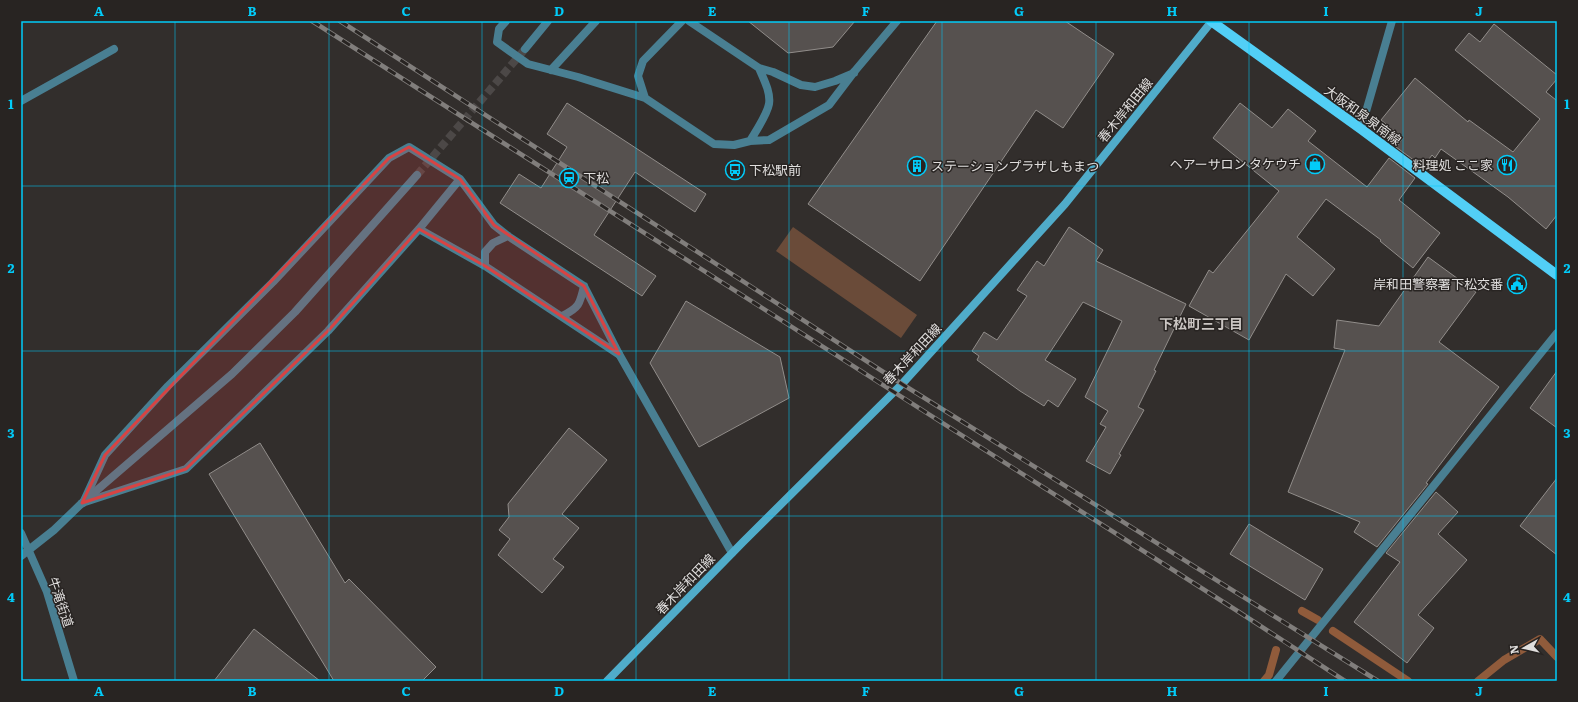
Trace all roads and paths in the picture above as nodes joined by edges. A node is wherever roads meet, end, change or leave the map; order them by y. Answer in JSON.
{"nodes":[{"id":1,"x":506,"y":21,"type":"edge"},
{"id":2,"x":548,"y":21,"type":"edge"},
{"id":3,"x":596,"y":21,"type":"edge"},
{"id":4,"x":682,"y":21,"type":"edge"},
{"id":5,"x":688,"y":21,"type":"edge"},
{"id":6,"x":897,"y":21,"type":"edge"},
{"id":7,"x":1212,"y":21,"type":"edge"},
{"id":8,"x":1392,"y":21,"type":"edge"},
{"id":9,"x":525,"y":49,"type":"tunnel mouth"},
{"id":10,"x":114,"y":50,"type":"dead end"},
{"id":11,"x":759,"y":68,"type":"junction"},
{"id":12,"x":551,"y":70,"type":"junction"},
{"id":13,"x":854,"y":72,"type":"junction"},
{"id":14,"x":645,"y":98,"type":"junction"},
{"id":15,"x":21,"y":101,"type":"edge"},
{"id":16,"x":1361,"y":129,"type":"junction"},
{"id":17,"x":750,"y":141,"type":"junction"},
{"id":18,"x":417,"y":175,"type":"tunnel mouth"},
{"id":19,"x":460,"y":178,"type":"junction"},
{"id":20,"x":419,"y":229,"type":"junction"},
{"id":21,"x":508,"y":236,"type":"junction"},
{"id":22,"x":485,"y":266,"type":"junction"},
{"id":23,"x":1557,"y":275,"type":"edge"},
{"id":24,"x":584,"y":286,"type":"junction"},
{"id":25,"x":562,"y":316,"type":"junction"},
{"id":26,"x":1557,"y":333,"type":"edge"},
{"id":27,"x":619,"y":354,"type":"junction"},
{"id":28,"x":82,"y":503,"type":"junction"},
{"id":29,"x":21,"y":532,"type":"edge"},
{"id":30,"x":28,"y":550,"type":"junction"},
{"id":31,"x":732,"y":553,"type":"junction"},
{"id":32,"x":21,"y":556,"type":"edge"},
{"id":33,"x":611,"y":680,"type":"edge"},
{"id":34,"x":74,"y":681,"type":"edge"},
{"id":35,"x":1276,"y":681,"type":"edge"}],
"edges":[{"from":1,"to":12,"type":"street"},
{"from":2,"to":9,"type":"street"},
{"from":3,"to":12,"type":"street"},
{"from":4,"to":14,"type":"street"},
{"from":5,"to":11,"type":"street"},
{"from":6,"to":13,"type":"street"},
{"from":7,"to":16,"type":"main road","name":"大阪和泉泉南線"},
{"from":7,"to":31,"type":"main road","name":"春木岸和田線"},
{"from":8,"to":16,"type":"street"},
{"from":10,"to":15,"type":"street"},
{"from":11,"to":13,"type":"street"},
{"from":11,"to":17,"type":"street"},
{"from":12,"to":14,"type":"street"},
{"from":13,"to":17,"type":"street"},
{"from":14,"to":17,"type":"street"},
{"from":16,"to":23,"type":"main road","name":"大阪和泉泉南線"},
{"from":18,"to":28,"type":"street"},
{"from":19,"to":20,"type":"street"},
{"from":19,"to":21,"type":"street"},
{"from":19,"to":28,"type":"street"},
{"from":20,"to":22,"type":"street"},
{"from":20,"to":28,"type":"street"},
{"from":21,"to":22,"type":"street"},
{"from":21,"to":24,"type":"street"},
{"from":22,"to":25,"type":"street"},
{"from":24,"to":25,"type":"street"},
{"from":24,"to":27,"type":"street"},
{"from":25,"to":27,"type":"street"},
{"from":26,"to":35,"type":"street"},
{"from":27,"to":31,"type":"street"},
{"from":28,"to":30,"type":"street"},
{"from":29,"to":30,"type":"street","name":"牛滝街道"},
{"from":30,"to":32,"type":"street"},
{"from":30,"to":34,"type":"street","name":"牛滝街道"},
{"from":31,"to":33,"type":"main road","name":"春木岸和田線"}]}
